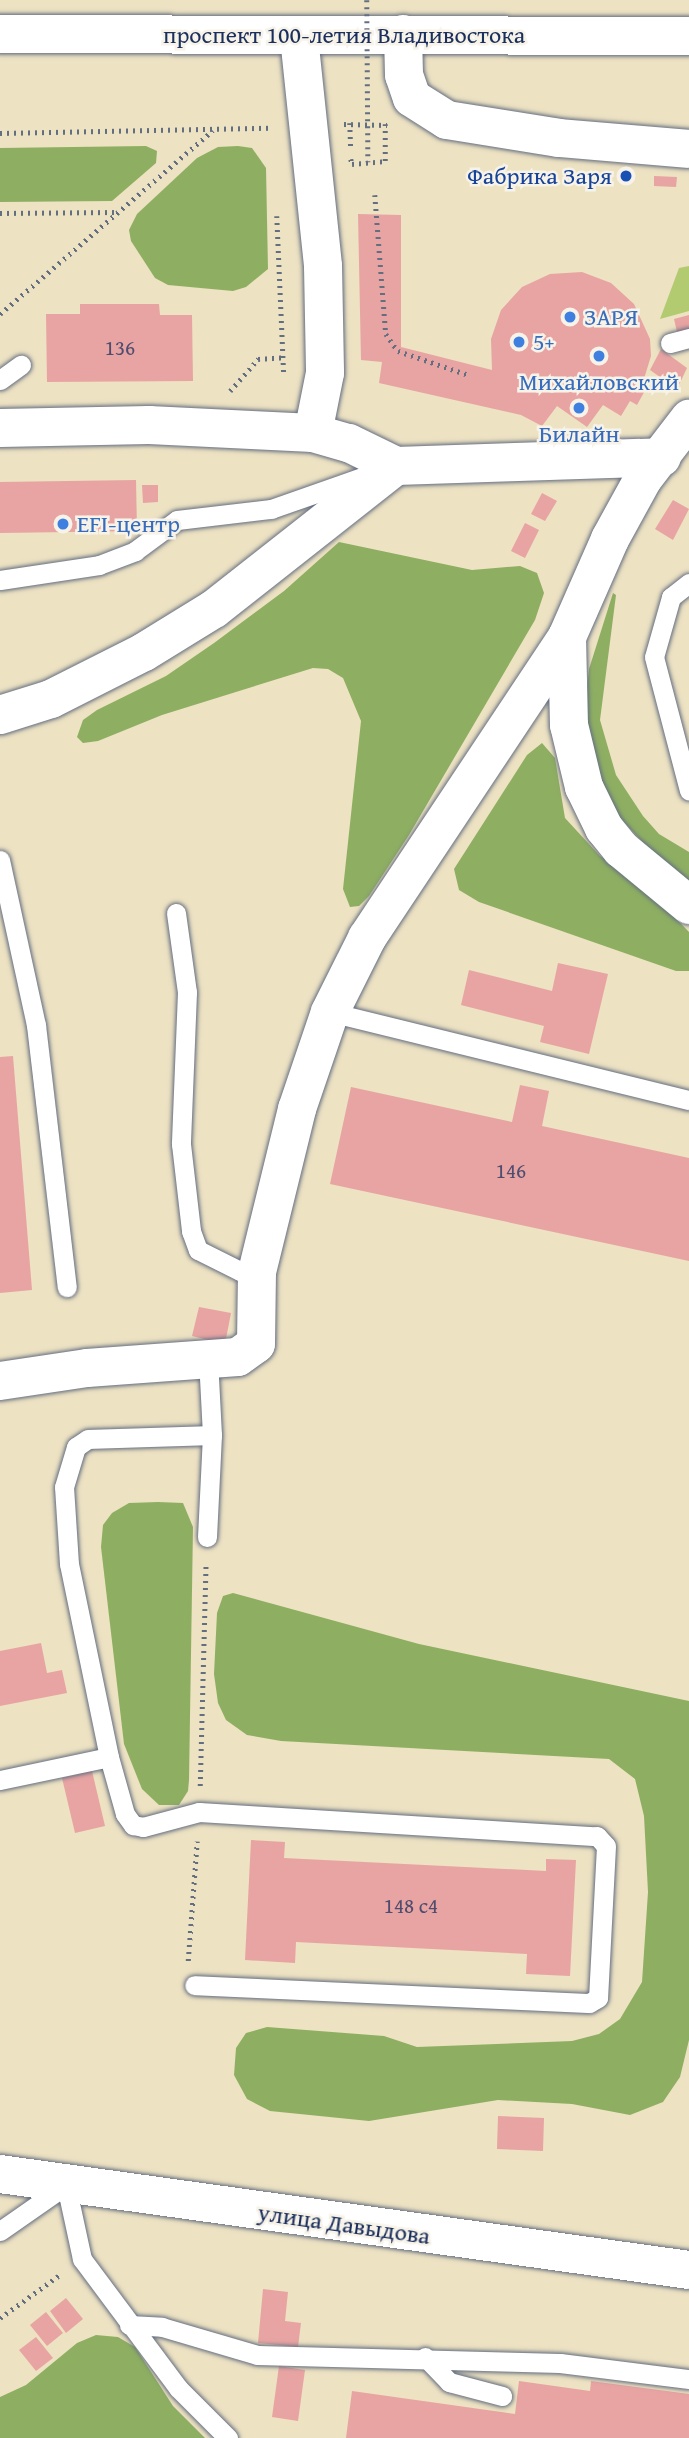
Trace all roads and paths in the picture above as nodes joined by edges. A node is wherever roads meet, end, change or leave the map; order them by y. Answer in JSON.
{"nodes":[{"id":1,"x":368,"y":0,"type":"edge"},
{"id":2,"x":0,"y":34,"type":"edge"},
{"id":3,"x":403,"y":34,"type":"junction"},
{"id":4,"x":689,"y":36,"type":"edge"},
{"id":5,"x":299,"y":37,"type":"junction"},
{"id":6,"x":385,"y":124,"type":"dead end"},
{"id":7,"x":292,"y":127,"type":"junction"},
{"id":8,"x":214,"y":130,"type":"junction"},
{"id":9,"x":0,"y":133,"type":"edge"},
{"id":10,"x":274,"y":141,"type":"dead end"},
{"id":11,"x":689,"y":149,"type":"edge"},
{"id":12,"x":368,"y":162,"type":"junction"},
{"id":13,"x":352,"y":163,"type":"dead end"},
{"id":14,"x":374,"y":195,"type":"dead end"},
{"id":15,"x":277,"y":208,"type":"dead end"},
{"id":16,"x":118,"y":212,"type":"junction"},
{"id":17,"x":0,"y":213,"type":"edge"},
{"id":18,"x":0,"y":314,"type":"edge"},
{"id":19,"x":284,"y":357,"type":"junction"},
{"id":20,"x":258,"y":359,"type":"dead end"},
{"id":21,"x":21,"y":365,"type":"dead end"},
{"id":22,"x":469,"y":375,"type":"dead end"},
{"id":23,"x":0,"y":380,"type":"edge"},
{"id":24,"x":1,"y":427,"type":"edge"},
{"id":25,"x":300,"y":432,"type":"junction"},
{"id":26,"x":679,"y":441,"type":"edge"},
{"id":27,"x":396,"y":466,"type":"junction"},
{"id":28,"x":0,"y":580,"type":"edge"},
{"id":29,"x":689,"y":583,"type":"edge"},
{"id":30,"x":567,"y":637,"type":"junction"},
{"id":31,"x":0,"y":715,"type":"edge"},
{"id":32,"x":689,"y":790,"type":"edge"},
{"id":33,"x":0,"y":860,"type":"edge"},
{"id":34,"x":689,"y":905,"type":"edge"},
{"id":35,"x":176,"y":913,"type":"dead end"},
{"id":36,"x":330,"y":1013,"type":"junction"},
{"id":37,"x":689,"y":1100,"type":"edge"},
{"id":38,"x":257,"y":1272,"type":"junction"},
{"id":39,"x":67,"y":1287,"type":"dead end"},
{"id":40,"x":208,"y":1358,"type":"junction"},
{"id":41,"x":0,"y":1381,"type":"edge"},
{"id":42,"x":212,"y":1435,"type":"junction"},
{"id":43,"x":206,"y":1537,"type":"joint"},
{"id":44,"x":109,"y":1757,"type":"junction"},
{"id":45,"x":0,"y":1780,"type":"edge"},
{"id":46,"x":199,"y":1812,"type":"junction"},
{"id":47,"x":194,"y":1985,"type":"joint"},
{"id":48,"x":0,"y":2174,"type":"edge"},
{"id":49,"x":66,"y":2185,"type":"junction"},
{"id":50,"x":0,"y":2231,"type":"edge"},
{"id":51,"x":82,"y":2259,"type":"junction"},
{"id":52,"x":689,"y":2270,"type":"edge"},
{"id":53,"x":0,"y":2318,"type":"edge"},
{"id":54,"x":129,"y":2325,"type":"junction"},
{"id":55,"x":425,"y":2357,"type":"junction"},
{"id":56,"x":689,"y":2379,"type":"edge"},
{"id":57,"x":502,"y":2396,"type":"dead end"},
{"id":58,"x":228,"y":2438,"type":"edge"}],
"edges":[{"from":1,"to":12,"type":"path","bridge":true},
{"from":2,"to":5,"type":"main road","name":"проспект 100-летия Владивостока"},
{"from":3,"to":4,"type":"main road","name":"проспект 100-летия Владивостока"},
{"from":3,"to":5,"type":"main road","name":"проспект 100-летия Владивостока"},
{"from":3,"to":11,"type":"main road"},
{"from":5,"to":7,"type":"main road"},
{"from":6,"to":12,"type":"path"},
{"from":7,"to":8,"type":"path"},
{"from":7,"to":10,"type":"path"},
{"from":7,"to":25,"type":"main road"},
{"from":8,"to":9,"type":"path"},
{"from":8,"to":16,"type":"path"},
{"from":12,"to":13,"type":"path"},
{"from":14,"to":22,"type":"path"},
{"from":15,"to":19,"type":"path"},
{"from":16,"to":17,"type":"path"},
{"from":16,"to":18,"type":"path"},
{"from":19,"to":20,"type":"path"},
{"from":19,"to":25,"type":"path"},
{"from":21,"to":23,"type":"lane"},
{"from":24,"to":25,"type":"main road"},
{"from":25,"to":27,"type":"main road"},
{"from":26,"to":27,"type":"main road"},
{"from":26,"to":30,"type":"main road"},
{"from":27,"to":28,"type":"lane"},
{"from":27,"to":31,"type":"main road"},
{"from":29,"to":32,"type":"lane"},
{"from":30,"to":34,"type":"main road"},
{"from":30,"to":36,"type":"main road"},
{"from":33,"to":39,"type":"lane"},
{"from":35,"to":38,"type":"lane"},
{"from":36,"to":37,"type":"lane"},
{"from":36,"to":38,"type":"main road"},
{"from":38,"to":40,"type":"main road"},
{"from":40,"to":41,"type":"main road"},
{"from":40,"to":42,"type":"lane"},
{"from":42,"to":43,"type":"lane"},
{"from":42,"to":44,"type":"lane"},
{"from":43,"to":46,"type":"path"},
{"from":44,"to":45,"type":"lane"},
{"from":44,"to":46,"type":"lane"},
{"from":46,"to":47,"type":"path"},
{"from":46,"to":47,"type":"lane"},
{"from":48,"to":49,"type":"main road","name":"улица Давыдова"},
{"from":49,"to":50,"type":"lane"},
{"from":49,"to":51,"type":"lane"},
{"from":49,"to":52,"type":"main road","name":"улица Давыдова"},
{"from":51,"to":53,"type":"path"},
{"from":51,"to":54,"type":"lane"},
{"from":54,"to":55,"type":"lane"},
{"from":54,"to":58,"type":"lane"},
{"from":55,"to":56,"type":"lane"},
{"from":55,"to":57,"type":"lane"}]}
